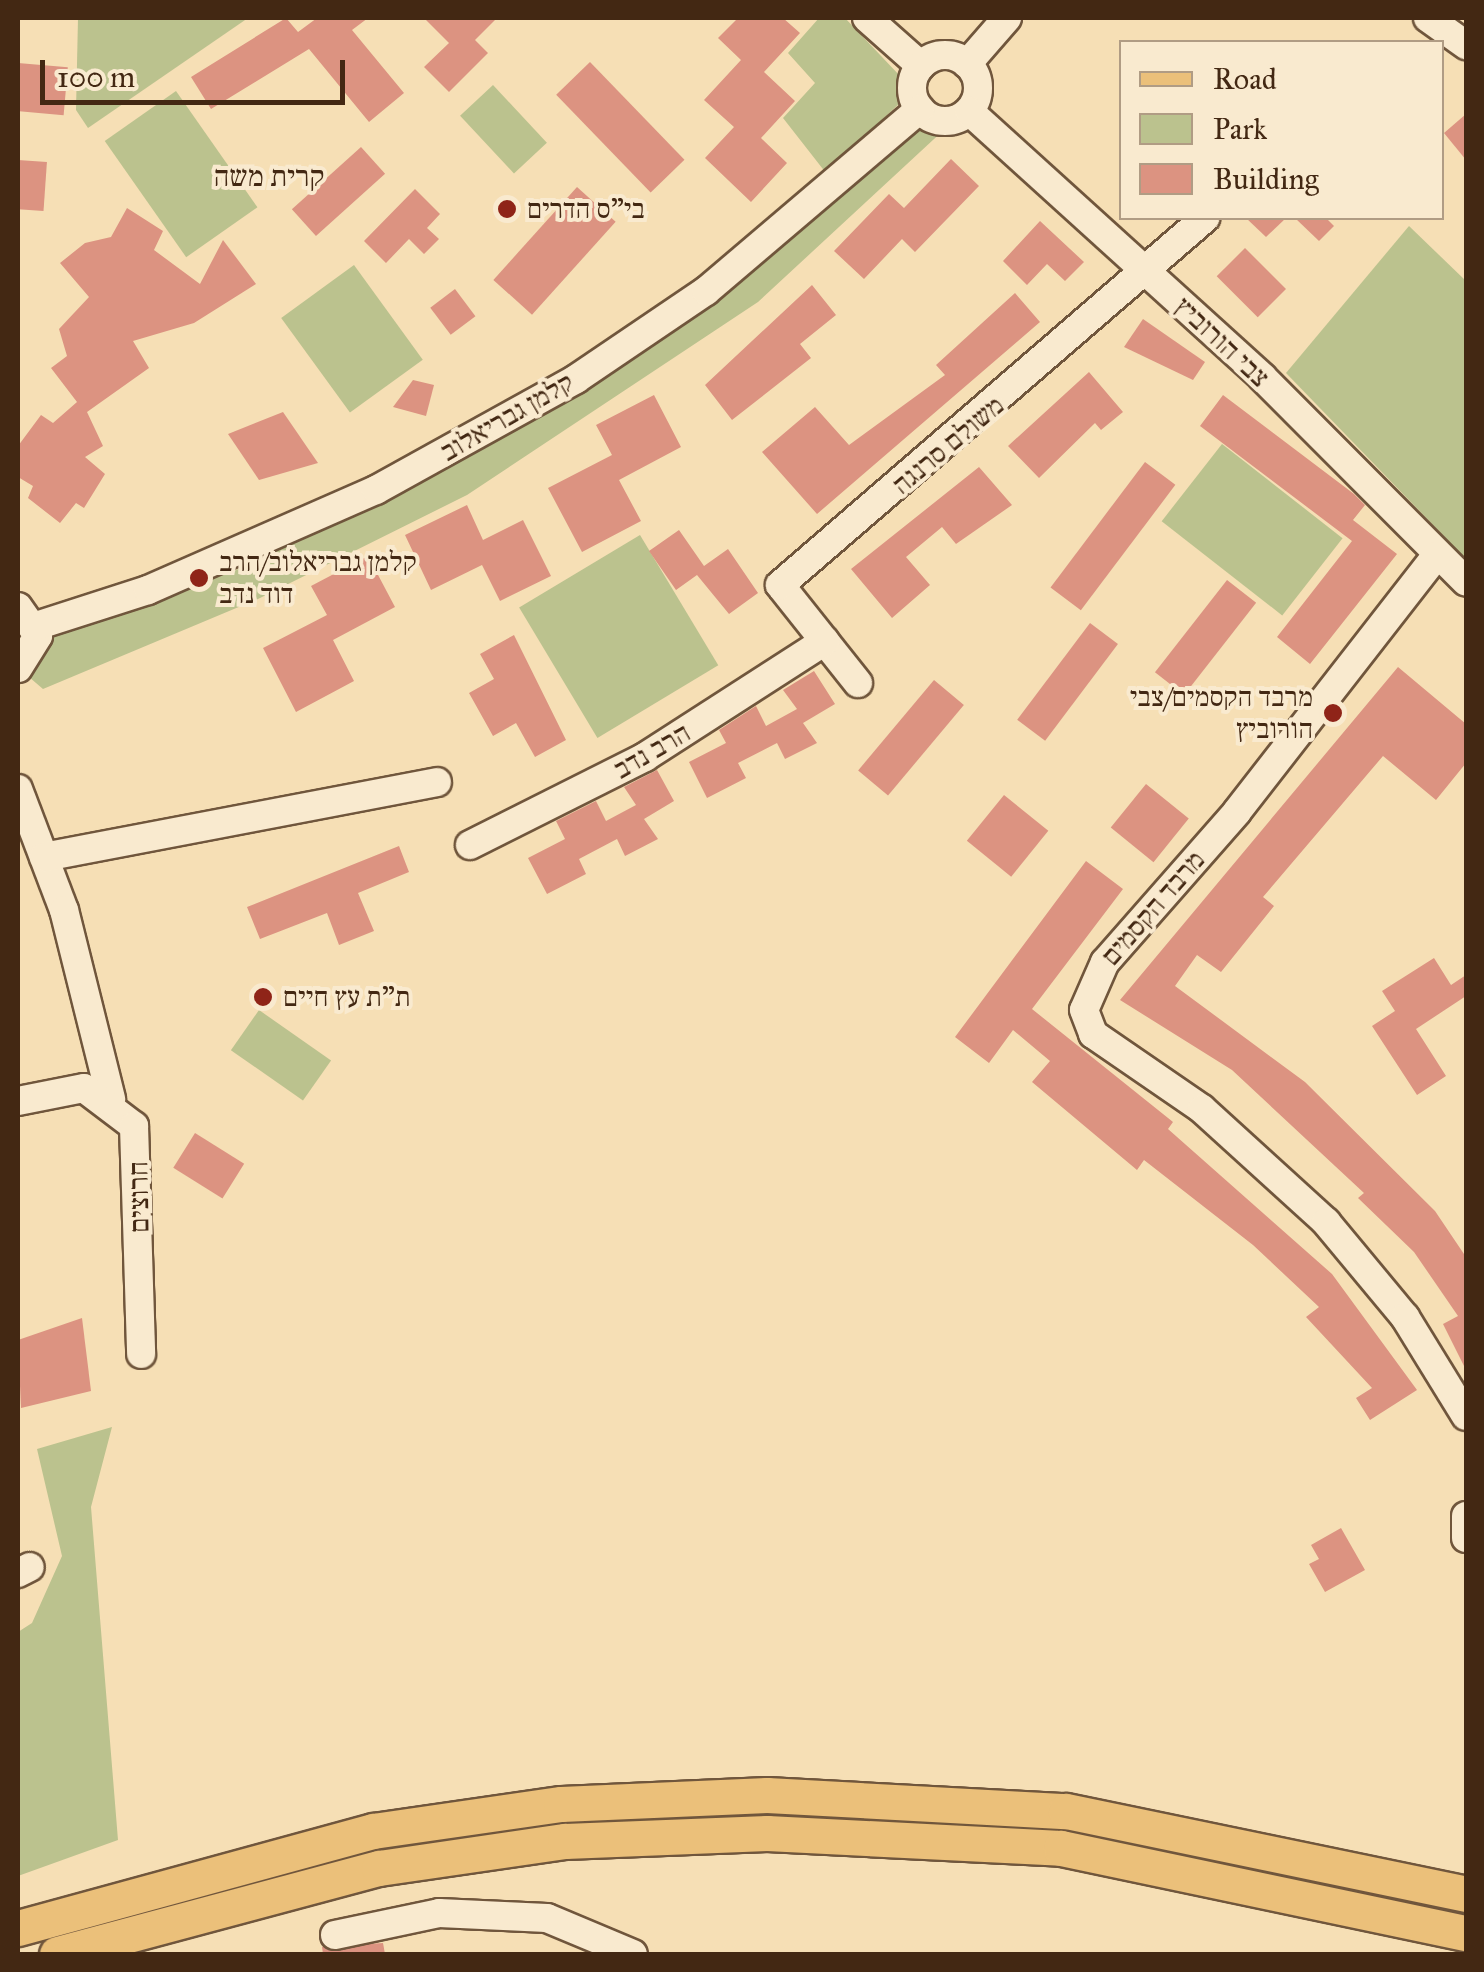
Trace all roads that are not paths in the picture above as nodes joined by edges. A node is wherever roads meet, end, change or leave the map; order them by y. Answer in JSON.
{"nodes":[{"id":1,"x":867,"y":18,"type":"edge"},
{"id":2,"x":1006,"y":18,"type":"edge"},
{"id":3,"x":1428,"y":18,"type":"edge"},
{"id":4,"x":1466,"y":44,"type":"edge"},
{"id":5,"x":967,"y":64,"type":"junction"},
{"id":6,"x":922,"y":66,"type":"junction"},
{"id":7,"x":920,"y":109,"type":"junction"},
{"id":8,"x":969,"y":110,"type":"junction"},
{"id":9,"x":1203,"y":220,"type":"edge"},
{"id":10,"x":1146,"y":272,"type":"junction"},
{"id":11,"x":1436,"y":556,"type":"junction"},
{"id":12,"x":1466,"y":582,"type":"edge"},
{"id":13,"x":27,"y":617,"type":"edge"},
{"id":14,"x":825,"y":642,"type":"junction"},
{"id":15,"x":18,"y":668,"type":"edge"},
{"id":16,"x":858,"y":683,"type":"dead end"},
{"id":17,"x":437,"y":782,"type":"dead end"},
{"id":18,"x":18,"y":788,"type":"edge"},
{"id":19,"x":470,"y":845,"type":"dead end"},
{"id":20,"x":44,"y":856,"type":"junction"},
{"id":21,"x":18,"y":1100,"type":"edge"},
{"id":22,"x":110,"y":1100,"type":"junction"},
{"id":23,"x":141,"y":1354,"type":"dead end"},
{"id":24,"x":1465,"y":1417,"type":"edge"},
{"id":25,"x":1466,"y":1516,"type":"edge"},
{"id":26,"x":1466,"y":1538,"type":"edge"},
{"id":27,"x":1466,"y":1894,"type":"edge"},
{"id":28,"x":18,"y":1928,"type":"edge"},
{"id":29,"x":1466,"y":1933,"type":"edge"},
{"id":30,"x":335,"y":1935,"type":"dead end"},
{"id":31,"x":57,"y":1954,"type":"edge"},
{"id":32,"x":633,"y":1954,"type":"edge"}],
"edges":[{"from":1,"to":6,"type":"street"},
{"from":2,"to":5,"type":"street"},
{"from":3,"to":4,"type":"street"},
{"from":5,"to":6,"type":"street"},
{"from":5,"to":8,"type":"street"},
{"from":6,"to":7,"type":"street"},
{"from":7,"to":8,"type":"street"},
{"from":7,"to":13,"type":"street","name":"קלמן גבריאלוב"},
{"from":8,"to":10,"type":"street","name":"צבי הורוביץ"},
{"from":9,"to":10,"type":"street","name":"משולם סרנגה"},
{"from":10,"to":11,"type":"street","name":"צבי הורוביץ"},
{"from":10,"to":14,"type":"street","name":"משולם סרנגה"},
{"from":11,"to":12,"type":"street","name":"צבי הורוביץ"},
{"from":11,"to":24,"type":"street","name":"מרבד הקסמים"},
{"from":13,"to":15,"type":"street"},
{"from":14,"to":16,"type":"street","name":"משולם סרנגה"},
{"from":14,"to":19,"type":"street","name":"הרב נדב"},
{"from":17,"to":20,"type":"street"},
{"from":18,"to":20,"type":"street"},
{"from":20,"to":22,"type":"street"},
{"from":21,"to":22,"type":"street"},
{"from":22,"to":23,"type":"street","name":"חרוצים"},
{"from":25,"to":26,"type":"street"},
{"from":27,"to":28,"type":"main road"},
{"from":29,"to":31,"type":"main road"},
{"from":30,"to":32,"type":"street"}]}
